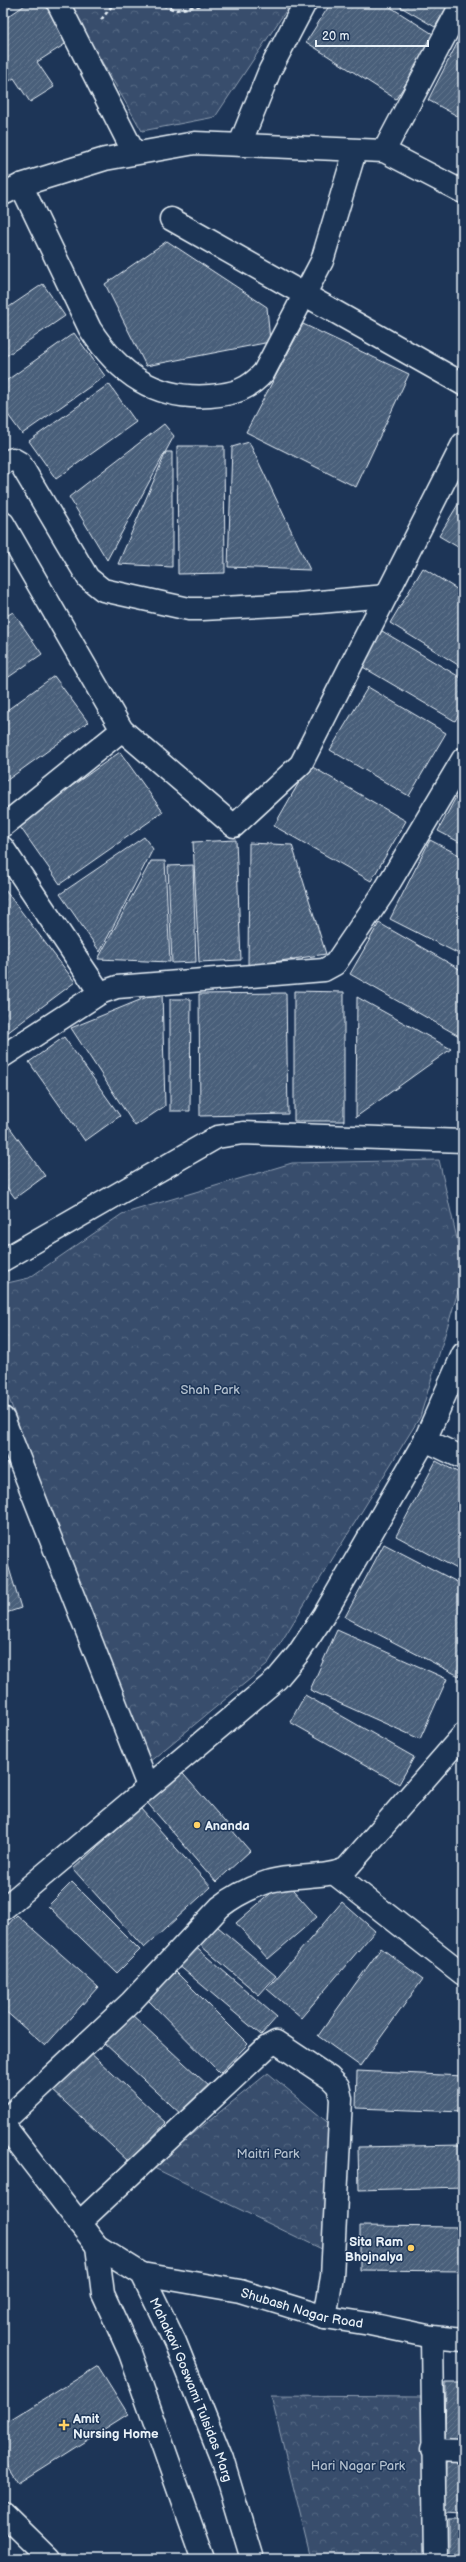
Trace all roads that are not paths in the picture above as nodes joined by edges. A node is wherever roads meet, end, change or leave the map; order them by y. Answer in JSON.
{"nodes":[{"id":1,"x":58,"y":3,"type":"edge"},
{"id":2,"x":305,"y":3,"type":"edge"},
{"id":3,"x":462,"y":3,"type":"edge"},
{"id":4,"x":240,"y":144,"type":"junction"},
{"id":5,"x":355,"y":150,"type":"junction"},
{"id":6,"x":384,"y":150,"type":"junction"},
{"id":7,"x":134,"y":153,"type":"junction"},
{"id":8,"x":12,"y":189,"type":"edge"},
{"id":9,"x":463,"y":192,"type":"edge"},
{"id":10,"x":171,"y":218,"type":"dead end"},
{"id":11,"x":304,"y":295,"type":"junction"},
{"id":12,"x":463,"y":384,"type":"edge"},
{"id":13,"x":463,"y":444,"type":"edge"},
{"id":14,"x":3,"y":463,"type":"edge"},
{"id":15,"x":3,"y":523,"type":"edge"},
{"id":16,"x":386,"y":596,"type":"junction"},
{"id":17,"x":122,"y":730,"type":"junction"},
{"id":18,"x":463,"y":759,"type":"edge"},
{"id":19,"x":3,"y":826,"type":"edge"},
{"id":20,"x":3,"y":848,"type":"edge"},
{"id":21,"x":100,"y":993,"type":"junction"},
{"id":22,"x":3,"y":1056,"type":"edge"},
{"id":23,"x":463,"y":1141,"type":"edge"},
{"id":24,"x":3,"y":1260,"type":"edge"},
{"id":25,"x":463,"y":1354,"type":"edge"},
{"id":26,"x":3,"y":1418,"type":"edge"},
{"id":27,"x":425,"y":1440,"type":"junction"},
{"id":28,"x":463,"y":1458,"type":"edge"},
{"id":29,"x":463,"y":1735,"type":"edge"},
{"id":30,"x":148,"y":1786,"type":"junction"},
{"id":31,"x":335,"y":1874,"type":"junction"},
{"id":32,"x":3,"y":1909,"type":"edge"},
{"id":33,"x":463,"y":1974,"type":"edge"},
{"id":34,"x":3,"y":2123,"type":"edge"},
{"id":35,"x":79,"y":2223,"type":"junction"},
{"id":36,"x":97,"y":2246,"type":"junction"},
{"id":37,"x":142,"y":2274,"type":"junction"},
{"id":38,"x":325,"y":2317,"type":"junction"},
{"id":39,"x":432,"y":2337,"type":"junction"},
{"id":40,"x":463,"y":2340,"type":"edge"},
{"id":41,"x":432,"y":2450,"type":"junction"},
{"id":42,"x":463,"y":2451,"type":"edge"},
{"id":43,"x":3,"y":2514,"type":"edge"},
{"id":44,"x":49,"y":2559,"type":"edge"},
{"id":45,"x":203,"y":2559,"type":"edge"},
{"id":46,"x":252,"y":2559,"type":"edge"},
{"id":47,"x":434,"y":2559,"type":"edge"}],
"edges":[{"from":1,"to":7,"type":"street"},
{"from":2,"to":4,"type":"street"},
{"from":3,"to":6,"type":"street"},
{"from":4,"to":5,"type":"street"},
{"from":4,"to":7,"type":"street"},
{"from":5,"to":6,"type":"street"},
{"from":5,"to":11,"type":"street"},
{"from":6,"to":9,"type":"street"},
{"from":7,"to":8,"type":"street"},
{"from":8,"to":11,"type":"street"},
{"from":10,"to":11,"type":"street"},
{"from":11,"to":12,"type":"street"},
{"from":13,"to":16,"type":"street"},
{"from":14,"to":16,"type":"street"},
{"from":15,"to":17,"type":"street"},
{"from":16,"to":17,"type":"street"},
{"from":17,"to":19,"type":"street"},
{"from":18,"to":21,"type":"street"},
{"from":20,"to":21,"type":"street"},
{"from":21,"to":22,"type":"street"},
{"from":23,"to":24,"type":"street"},
{"from":25,"to":27,"type":"street"},
{"from":26,"to":30,"type":"street"},
{"from":27,"to":28,"type":"street"},
{"from":27,"to":30,"type":"street"},
{"from":29,"to":31,"type":"street"},
{"from":30,"to":32,"type":"street"},
{"from":31,"to":33,"type":"street"},
{"from":31,"to":34,"type":"street"},
{"from":34,"to":35,"type":"street"},
{"from":35,"to":36,"type":"street"},
{"from":35,"to":38,"type":"street"},
{"from":36,"to":37,"type":"street"},
{"from":36,"to":45,"type":"street"},
{"from":37,"to":38,"type":"street","name":"Shubash Nagar Road"},
{"from":37,"to":46,"type":"street","name":"Mahakavi Goswami Tulsidas Marg"},
{"from":38,"to":39,"type":"street","name":"Shubash Nagar Road"},
{"from":39,"to":40,"type":"street","name":"Shubash Nagar Road"},
{"from":39,"to":41,"type":"street"},
{"from":41,"to":42,"type":"street"},
{"from":41,"to":47,"type":"street"},
{"from":43,"to":44,"type":"street"}]}
